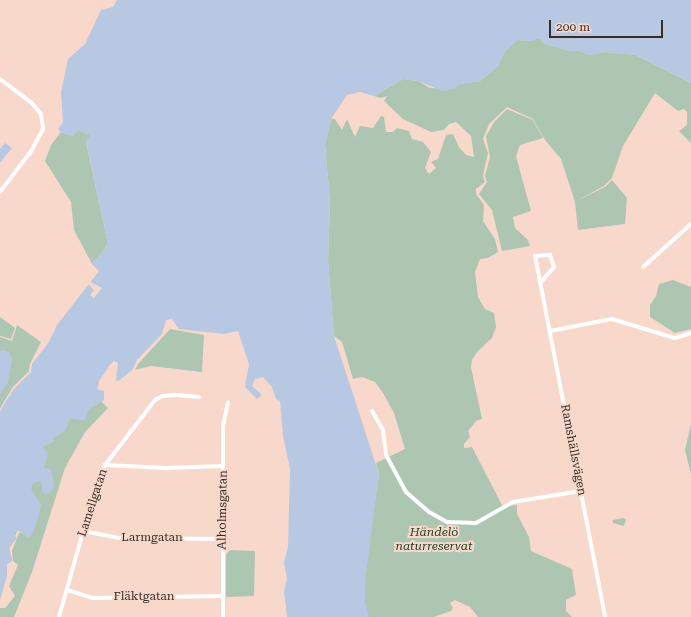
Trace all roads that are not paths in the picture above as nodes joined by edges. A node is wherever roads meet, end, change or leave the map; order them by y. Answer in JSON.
{"nodes":[{"id":1,"x":0,"y":79,"type":"edge"},
{"id":2,"x":0,"y":192,"type":"edge"},
{"id":3,"x":691,"y":224,"type":"edge"},
{"id":4,"x":643,"y":267,"type":"dead end"},
{"id":5,"x":541,"y":282,"type":"junction"},
{"id":6,"x":550,"y":331,"type":"junction"},
{"id":7,"x":691,"y":333,"type":"edge"},
{"id":8,"x":199,"y":398,"type":"dead end"},
{"id":9,"x":228,"y":403,"type":"dead end"},
{"id":10,"x":372,"y":411,"type":"dead end"},
{"id":11,"x":105,"y":465,"type":"junction"},
{"id":12,"x":223,"y":466,"type":"junction"},
{"id":13,"x":581,"y":491,"type":"junction"},
{"id":14,"x":83,"y":531,"type":"junction"},
{"id":15,"x":222,"y":539,"type":"junction"},
{"id":16,"x":67,"y":590,"type":"junction"},
{"id":17,"x":223,"y":596,"type":"junction"},
{"id":18,"x":59,"y":617,"type":"edge"},
{"id":19,"x":223,"y":617,"type":"edge"},
{"id":20,"x":606,"y":617,"type":"edge"}],
"edges":[{"from":1,"to":2,"type":"street"},
{"from":3,"to":4,"type":"street"},
{"from":5,"to":5,"type":"street","name":"Ramshällsvägen"},
{"from":5,"to":6,"type":"street","name":"Ramshällsvägen"},
{"from":6,"to":7,"type":"street"},
{"from":6,"to":13,"type":"street","name":"Ramshällsvägen"},
{"from":8,"to":11,"type":"street","name":"Lamellgatan"},
{"from":9,"to":12,"type":"street","name":"Alholmsgatan"},
{"from":10,"to":13,"type":"street"},
{"from":11,"to":12,"type":"street"},
{"from":11,"to":14,"type":"street","name":"Lamellgatan"},
{"from":12,"to":15,"type":"street","name":"Alholmsgatan"},
{"from":13,"to":20,"type":"street","name":"Ramshällsvägen"},
{"from":14,"to":15,"type":"street","name":"Larmgatan"},
{"from":14,"to":16,"type":"street","name":"Lamellgatan"},
{"from":15,"to":17,"type":"street","name":"Alholmsgatan"},
{"from":16,"to":17,"type":"street","name":"Fläktgatan"},
{"from":16,"to":18,"type":"street","name":"Lamellgatan"},
{"from":17,"to":19,"type":"street","name":"Alholmsgatan"}]}
